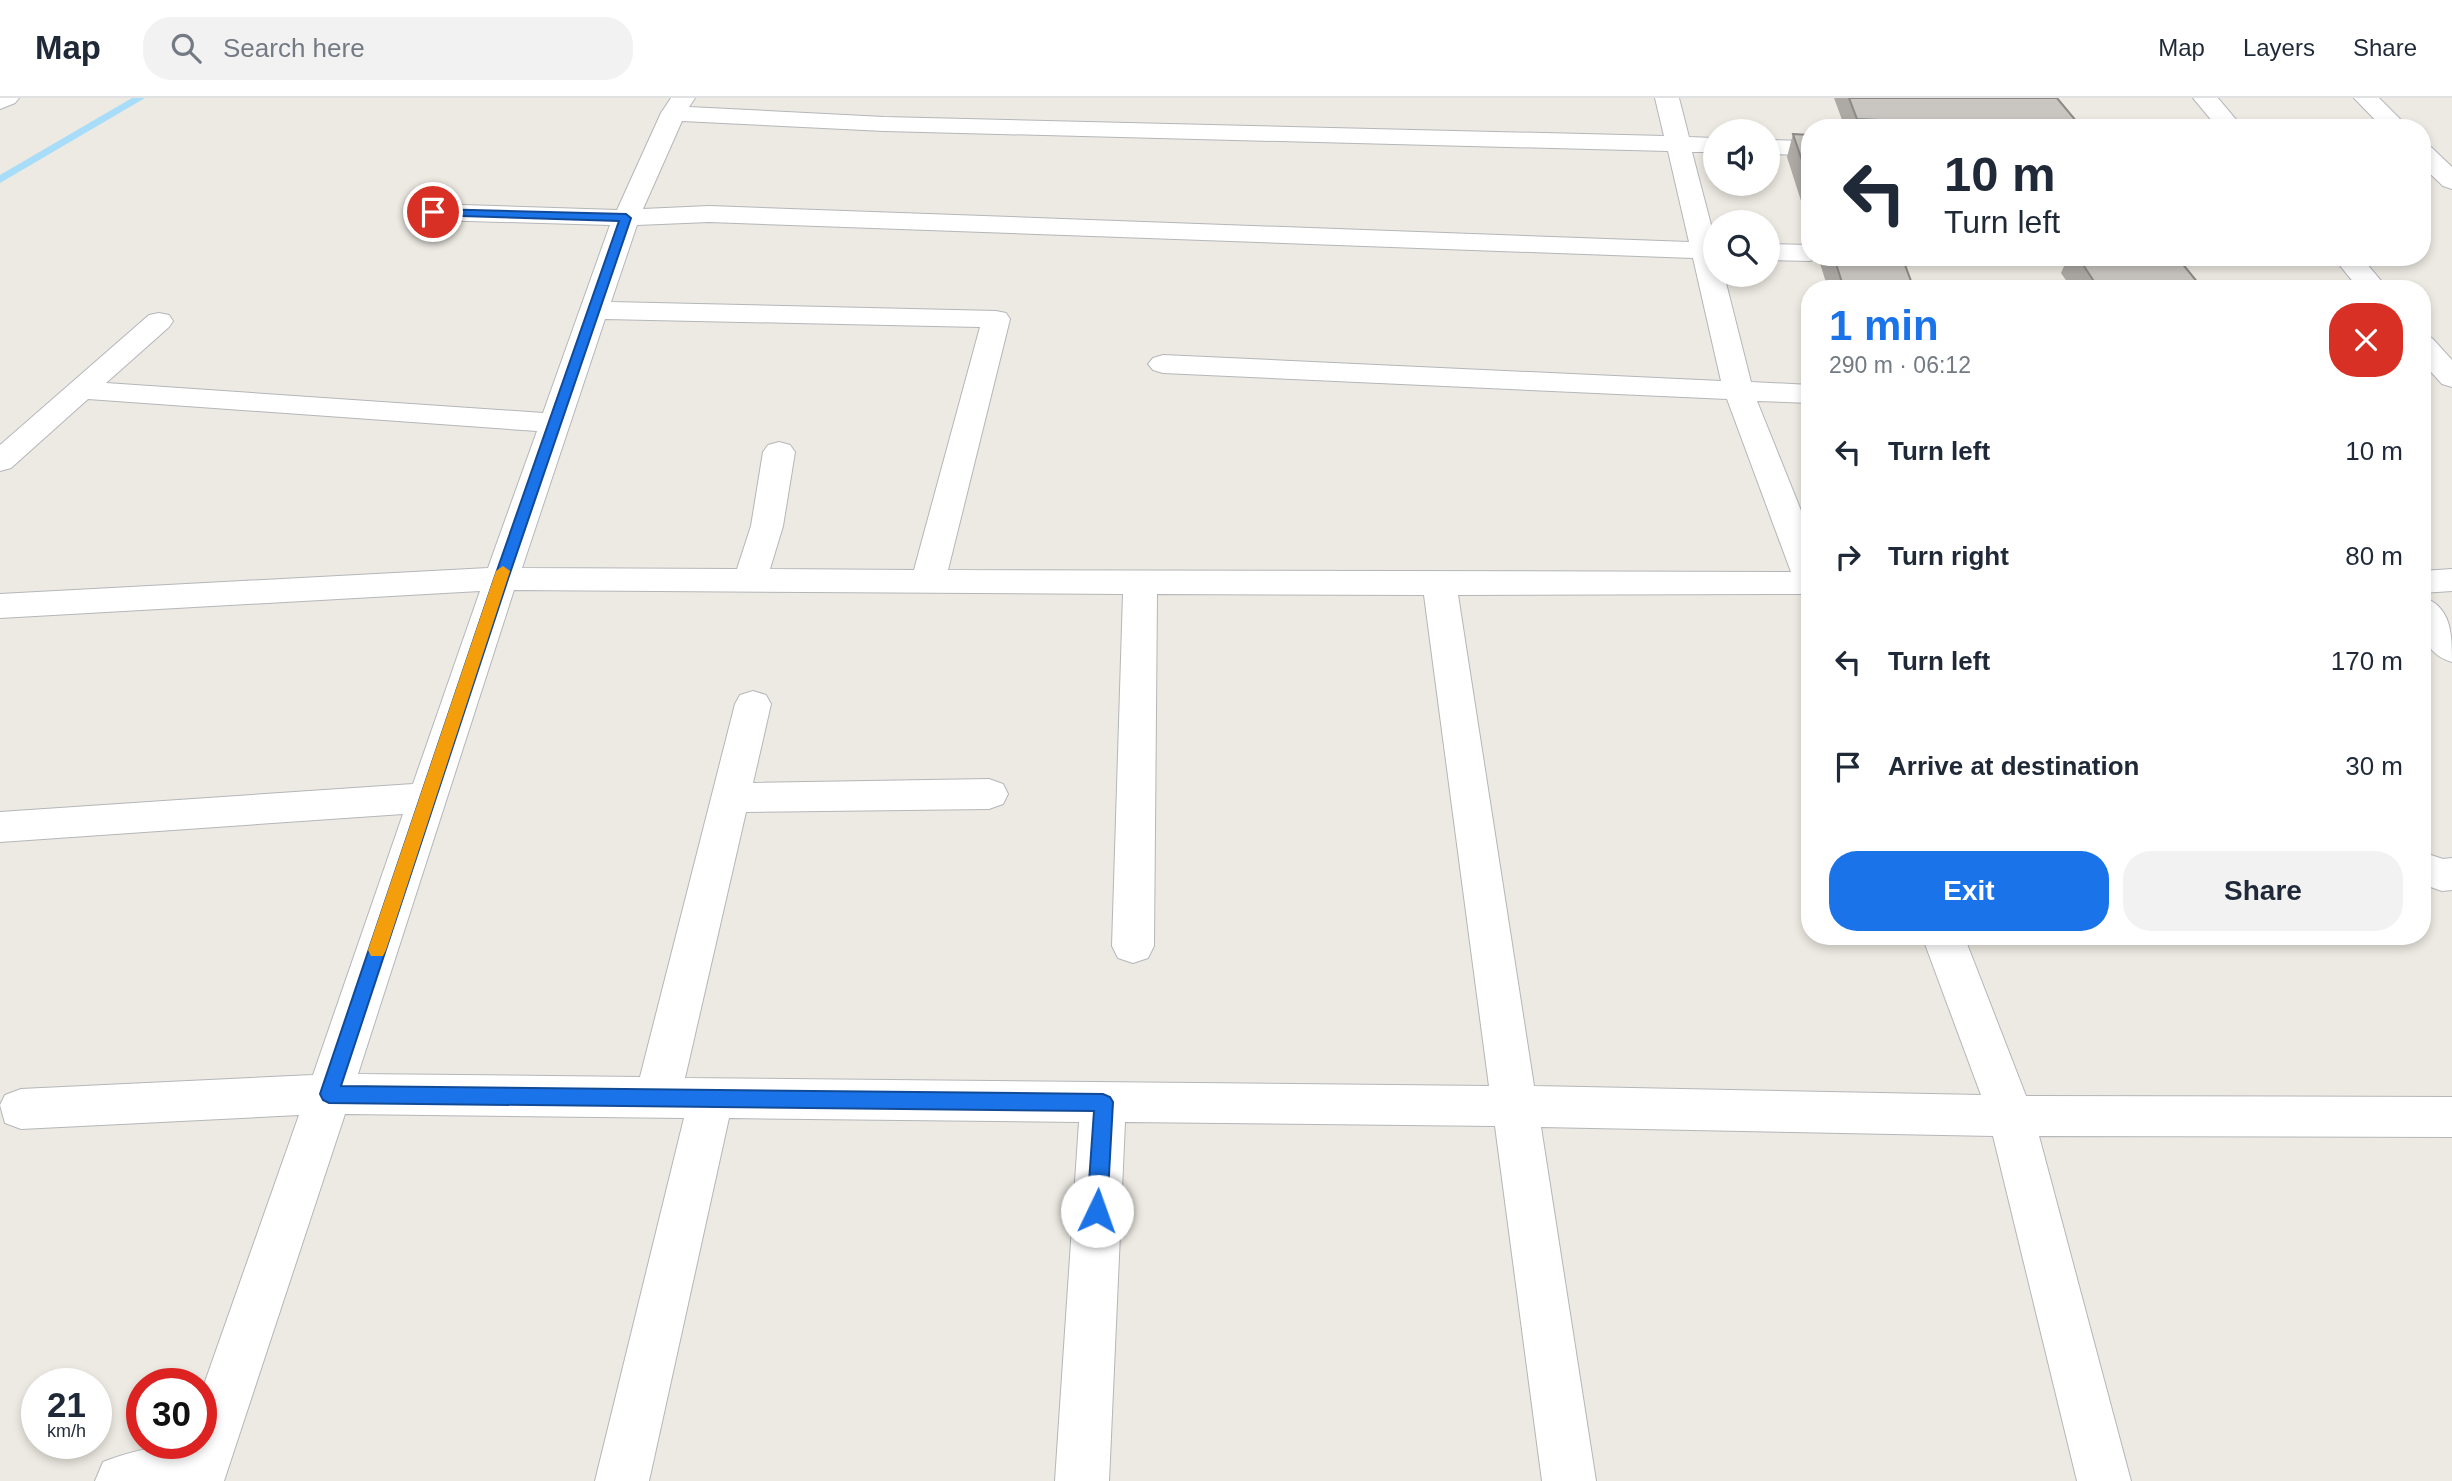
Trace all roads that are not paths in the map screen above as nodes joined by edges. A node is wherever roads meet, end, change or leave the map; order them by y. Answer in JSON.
{"nodes":[{"id":1,"x":7,"y":98,"type":"edge"},
{"id":2,"x":1667,"y":98,"type":"edge"},
{"id":3,"x":2205,"y":98,"type":"edge"},
{"id":4,"x":2366,"y":98,"type":"edge"},
{"id":5,"x":0,"y":102,"type":"edge"},
{"id":6,"x":678,"y":105,"type":"edge"},
{"id":7,"x":2223,"y":119,"type":"edge"},
{"id":8,"x":2388,"y":119,"type":"edge"},
{"id":9,"x":1678,"y":144,"type":"junction"},
{"id":10,"x":1703,"y":145,"type":"edge"},
{"id":11,"x":1780,"y":147,"type":"edge"},
{"id":12,"x":1801,"y":148,"type":"edge"},
{"id":13,"x":2431,"y":161,"type":"edge"},
{"id":14,"x":2452,"y":181,"type":"edge"},
{"id":15,"x":433,"y":212,"type":"dead end"},
{"id":16,"x":626,"y":218,"type":"junction"},
{"id":17,"x":1703,"y":228,"type":"edge"},
{"id":18,"x":1703,"y":251,"type":"edge"},
{"id":19,"x":1780,"y":252,"type":"edge"},
{"id":20,"x":1801,"y":253,"type":"edge"},
{"id":21,"x":2354,"y":266,"type":"edge"},
{"id":22,"x":2366,"y":280,"type":"edge"},
{"id":23,"x":1717,"y":287,"type":"edge"},
{"id":24,"x":595,"y":310,"type":"junction"},
{"id":25,"x":159,"y":321,"type":"dead end"},
{"id":26,"x":2431,"y":354,"type":"edge"},
{"id":27,"x":1163,"y":364,"type":"dead end"},
{"id":28,"x":2452,"y":377,"type":"edge"},
{"id":29,"x":81,"y":390,"type":"junction"},
{"id":30,"x":1739,"y":391,"type":"junction"},
{"id":31,"x":1801,"y":394,"type":"edge"},
{"id":32,"x":556,"y":423,"type":"junction"},
{"id":33,"x":779,"y":452,"type":"dead end"},
{"id":34,"x":0,"y":461,"type":"edge"},
{"id":35,"x":1801,"y":553,"type":"edge"},
{"id":36,"x":501,"y":579,"type":"junction"},
{"id":37,"x":750,"y":580,"type":"junction"},
{"id":38,"x":2452,"y":580,"type":"edge"},
{"id":39,"x":928,"y":581,"type":"junction"},
{"id":40,"x":2431,"y":581,"type":"edge"},
{"id":41,"x":1140,"y":582,"type":"junction"},
{"id":42,"x":1439,"y":583,"type":"junction"},
{"id":43,"x":1801,"y":583,"type":"edge"},
{"id":44,"x":0,"y":606,"type":"edge"},
{"id":45,"x":2431,"y":622,"type":"edge"},
{"id":46,"x":2452,"y":650,"type":"edge"},
{"id":47,"x":753,"y":704,"type":"dead end"},
{"id":48,"x":989,"y":794,"type":"dead end"},
{"id":49,"x":428,"y":798,"type":"junction"},
{"id":50,"x":729,"y":798,"type":"junction"},
{"id":51,"x":0,"y":827,"type":"edge"},
{"id":52,"x":2431,"y":871,"type":"edge"},
{"id":53,"x":2452,"y":874,"type":"edge"},
{"id":54,"x":1946,"y":945,"type":"edge"},
{"id":55,"x":1133,"y":946,"type":"dead end"},
{"id":56,"x":329,"y":1094,"type":"junction"},
{"id":57,"x":658,"y":1097,"type":"junction"},
{"id":58,"x":711,"y":1098,"type":"junction"},
{"id":59,"x":1103,"y":1102,"type":"junction"},
{"id":60,"x":1515,"y":1107,"type":"junction"},
{"id":61,"x":22,"y":1109,"type":"dead end"},
{"id":62,"x":2011,"y":1116,"type":"junction"},
{"id":63,"x":2452,"y":1117,"type":"edge"},
{"id":64,"x":200,"y":1473,"type":"edge"},
{"id":65,"x":122,"y":1481,"type":"edge"},
{"id":66,"x":622,"y":1481,"type":"edge"},
{"id":67,"x":1082,"y":1481,"type":"edge"},
{"id":68,"x":1569,"y":1481,"type":"edge"},
{"id":69,"x":2104,"y":1481,"type":"edge"}],
"edges":[{"from":1,"to":5,"type":"street"},
{"from":2,"to":9,"type":"street"},
{"from":3,"to":7,"type":"street"},
{"from":4,"to":8,"type":"street"},
{"from":6,"to":9,"type":"street"},
{"from":6,"to":16,"type":"street"},
{"from":9,"to":10,"type":"street"},
{"from":9,"to":17,"type":"street"},
{"from":11,"to":12,"type":"street"},
{"from":13,"to":14,"type":"street"},
{"from":15,"to":16,"type":"street"},
{"from":16,"to":18,"type":"street"},
{"from":16,"to":24,"type":"street"},
{"from":19,"to":20,"type":"street"},
{"from":21,"to":22,"type":"street"},
{"from":23,"to":30,"type":"street"},
{"from":24,"to":32,"type":"street"},
{"from":24,"to":39,"type":"street"},
{"from":25,"to":29,"type":"street"},
{"from":26,"to":28,"type":"street"},
{"from":27,"to":30,"type":"street"},
{"from":29,"to":32,"type":"street"},
{"from":29,"to":34,"type":"street"},
{"from":30,"to":31,"type":"street"},
{"from":30,"to":35,"type":"street"},
{"from":32,"to":36,"type":"street"},
{"from":33,"to":37,"type":"street"},
{"from":36,"to":37,"type":"street"},
{"from":36,"to":44,"type":"street"},
{"from":36,"to":49,"type":"street"},
{"from":37,"to":39,"type":"street"},
{"from":38,"to":40,"type":"street"},
{"from":39,"to":41,"type":"street"},
{"from":41,"to":42,"type":"street"},
{"from":41,"to":55,"type":"street"},
{"from":42,"to":43,"type":"street"},
{"from":42,"to":60,"type":"street"},
{"from":45,"to":46,"type":"street"},
{"from":47,"to":50,"type":"street"},
{"from":48,"to":50,"type":"street"},
{"from":49,"to":51,"type":"street"},
{"from":49,"to":56,"type":"street"},
{"from":50,"to":57,"type":"street"},
{"from":52,"to":53,"type":"street"},
{"from":54,"to":62,"type":"street"},
{"from":56,"to":57,"type":"street"},
{"from":56,"to":61,"type":"street"},
{"from":56,"to":64,"type":"street"},
{"from":57,"to":58,"type":"street"},
{"from":58,"to":59,"type":"street"},
{"from":58,"to":66,"type":"street"},
{"from":59,"to":60,"type":"street"},
{"from":59,"to":67,"type":"street"},
{"from":60,"to":62,"type":"street"},
{"from":60,"to":68,"type":"street"},
{"from":62,"to":63,"type":"street"},
{"from":62,"to":69,"type":"street"},
{"from":64,"to":65,"type":"street"}]}
